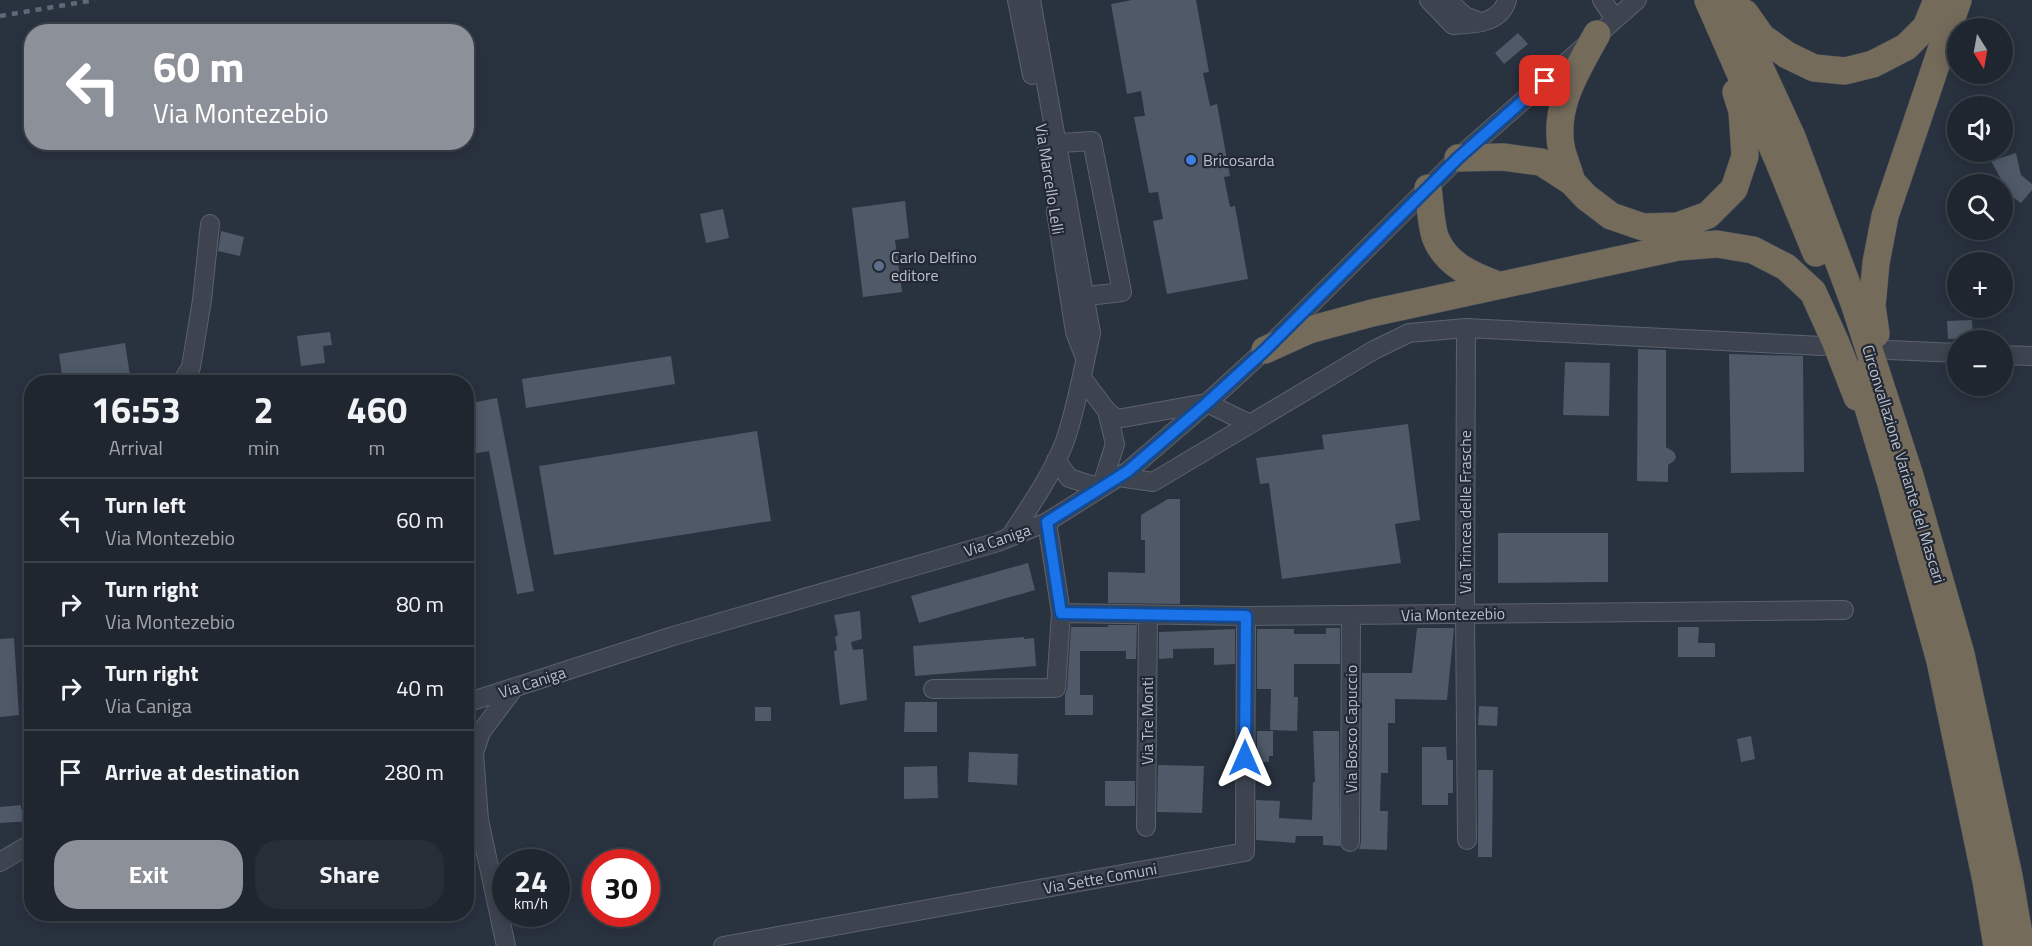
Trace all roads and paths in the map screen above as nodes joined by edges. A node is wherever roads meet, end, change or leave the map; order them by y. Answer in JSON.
{"nodes":[{"id":1,"x":1017,"y":0,"type":"edge"},
{"id":2,"x":1031,"y":0,"type":"edge"},
{"id":3,"x":1429,"y":0,"type":"edge"},
{"id":4,"x":1447,"y":0,"type":"edge"},
{"id":5,"x":1507,"y":0,"type":"edge"},
{"id":6,"x":1602,"y":0,"type":"edge"},
{"id":7,"x":1708,"y":0,"type":"edge"},
{"id":8,"x":1728,"y":0,"type":"edge"},
{"id":9,"x":1735,"y":0,"type":"edge"},
{"id":10,"x":1937,"y":0,"type":"edge"},
{"id":11,"x":1958,"y":0,"type":"edge"},
{"id":12,"x":1634,"y":1,"type":"edge"},
{"id":13,"x":1483,"y":22,"type":"junction"},
{"id":14,"x":1606,"y":27,"type":"junction"},
{"id":15,"x":1051,"y":143,"type":"junction"},
{"id":16,"x":1458,"y":158,"type":"junction"},
{"id":17,"x":1572,"y":182,"type":"junction"},
{"id":18,"x":1428,"y":188,"type":"junction"},
{"id":19,"x":210,"y":225,"type":"dead end"},
{"id":20,"x":1498,"y":285,"type":"junction"},
{"id":21,"x":1076,"y":298,"type":"junction"},
{"id":22,"x":1466,"y":328,"type":"junction"},
{"id":23,"x":1822,"y":346,"type":"dead end"},
{"id":24,"x":1265,"y":350,"type":"junction"},
{"id":25,"x":1889,"y":350,"type":"dead end"},
{"id":26,"x":1947,"y":352,"type":"edge"},
{"id":27,"x":2013,"y":355,"type":"edge"},
{"id":28,"x":2032,"y":356,"type":"edge"},
{"id":29,"x":186,"y":375,"type":"edge"},
{"id":30,"x":1082,"y":378,"type":"junction"},
{"id":31,"x":1207,"y":403,"type":"junction"},
{"id":32,"x":1107,"y":411,"type":"junction"},
{"id":33,"x":1250,"y":424,"type":"junction"},
{"id":34,"x":1056,"y":460,"type":"junction"},
{"id":35,"x":1119,"y":477,"type":"junction"},
{"id":36,"x":1901,"y":480,"type":"junction"},
{"id":37,"x":1101,"y":488,"type":"junction"},
{"id":38,"x":1047,"y":522,"type":"junction"},
{"id":39,"x":1010,"y":537,"type":"junction"},
{"id":40,"x":1844,"y":610,"type":"dead end"},
{"id":41,"x":1061,"y":613,"type":"junction"},
{"id":42,"x":1465,"y":614,"type":"junction"},
{"id":43,"x":1148,"y":615,"type":"junction"},
{"id":44,"x":1351,"y":615,"type":"junction"},
{"id":45,"x":1246,"y":616,"type":"junction"},
{"id":46,"x":514,"y":688,"type":"junction"},
{"id":47,"x":933,"y":689,"type":"dead end"},
{"id":48,"x":474,"y":700,"type":"edge"},
{"id":49,"x":474,"y":734,"type":"edge"},
{"id":50,"x":474,"y":753,"type":"edge"},
{"id":51,"x":474,"y":810,"type":"edge"},
{"id":52,"x":479,"y":820,"type":"junction"},
{"id":53,"x":1146,"y":827,"type":"dead end"},
{"id":54,"x":1467,"y":840,"type":"dead end"},
{"id":55,"x":1350,"y":842,"type":"dead end"},
{"id":56,"x":24,"y":848,"type":"edge"},
{"id":57,"x":0,"y":862,"type":"edge"},
{"id":58,"x":506,"y":946,"type":"edge"},
{"id":59,"x":723,"y":946,"type":"edge"},
{"id":60,"x":1997,"y":946,"type":"edge"},
{"id":61,"x":2021,"y":946,"type":"edge"}],
"edges":[{"from":1,"to":15,"type":"street","name":"Via Marcello Lelli"},
{"from":2,"to":15,"type":"street","name":"Via Marcello Lelli"},
{"from":3,"to":13,"type":"street"},
{"from":4,"to":13,"type":"street"},
{"from":5,"to":13,"type":"street"},
{"from":6,"to":14,"type":"street"},
{"from":7,"to":17,"type":"highway"},
{"from":7,"to":36,"type":"highway","name":"Circonvallazione Variante del Mascari"},
{"from":8,"to":36,"type":"highway","name":"Circonvallazione Variante del Mascari"},
{"from":9,"to":10,"type":"highway"},
{"from":11,"to":36,"type":"highway"},
{"from":12,"to":14,"type":"street","name":"Via Caniga"},
{"from":14,"to":16,"type":"street","name":"Via Caniga"},
{"from":14,"to":17,"type":"highway"},
{"from":15,"to":21,"type":"street","name":"Via Marcello Lelli"},
{"from":15,"to":21,"type":"street"},
{"from":16,"to":17,"type":"highway"},
{"from":16,"to":18,"type":"street","name":"Via Caniga"},
{"from":18,"to":20,"type":"highway"},
{"from":18,"to":24,"type":"street","name":"Via Caniga"},
{"from":19,"to":29,"type":"street"},
{"from":20,"to":24,"type":"highway"},
{"from":20,"to":36,"type":"highway"},
{"from":21,"to":30,"type":"street","name":"Via Marcello Lelli"},
{"from":22,"to":23,"type":"street"},
{"from":22,"to":33,"type":"street"},
{"from":22,"to":42,"type":"street","name":"Via Trincea delle Frasche"},
{"from":24,"to":31,"type":"street","name":"Via Caniga"},
{"from":25,"to":26,"type":"street"},
{"from":27,"to":28,"type":"street"},
{"from":30,"to":32,"type":"street"},
{"from":30,"to":34,"type":"street","name":"Via Marcello Lelli"},
{"from":31,"to":32,"type":"street"},
{"from":31,"to":33,"type":"street"},
{"from":31,"to":35,"type":"street","name":"Via Caniga"},
{"from":32,"to":37,"type":"street"},
{"from":33,"to":35,"type":"street"},
{"from":34,"to":37,"type":"street"},
{"from":34,"to":39,"type":"street","name":"Via Marcello Lelli"},
{"from":35,"to":37,"type":"street","name":"Via Caniga"},
{"from":36,"to":60,"type":"highway","name":"Circonvallazione Variante del Mascari"},
{"from":36,"to":61,"type":"highway","name":"Circonvallazione Variante del Mascari"},
{"from":37,"to":38,"type":"street","name":"Via Caniga"},
{"from":38,"to":39,"type":"street","name":"Via Caniga"},
{"from":38,"to":41,"type":"street"},
{"from":39,"to":46,"type":"street","name":"Via Caniga"},
{"from":40,"to":42,"type":"street","name":"Via Montezebio"},
{"from":41,"to":43,"type":"street","name":"Via Montezebio"},
{"from":41,"to":47,"type":"street"},
{"from":42,"to":44,"type":"street","name":"Via Montezebio"},
{"from":42,"to":54,"type":"street","name":"Via Trincea delle Frasche"},
{"from":43,"to":45,"type":"street","name":"Via Montezebio"},
{"from":43,"to":53,"type":"street","name":"Via Tre Monti"},
{"from":44,"to":45,"type":"street","name":"Via Montezebio"},
{"from":44,"to":55,"type":"street","name":"Via Bosco Capuccio"},
{"from":45,"to":59,"type":"street","name":"Via Sette Comuni"},
{"from":46,"to":48,"type":"street","name":"Via Caniga"},
{"from":46,"to":49,"type":"street"},
{"from":50,"to":52,"type":"street"},
{"from":51,"to":52,"type":"street"},
{"from":52,"to":58,"type":"street"},
{"from":56,"to":57,"type":"street"}]}
